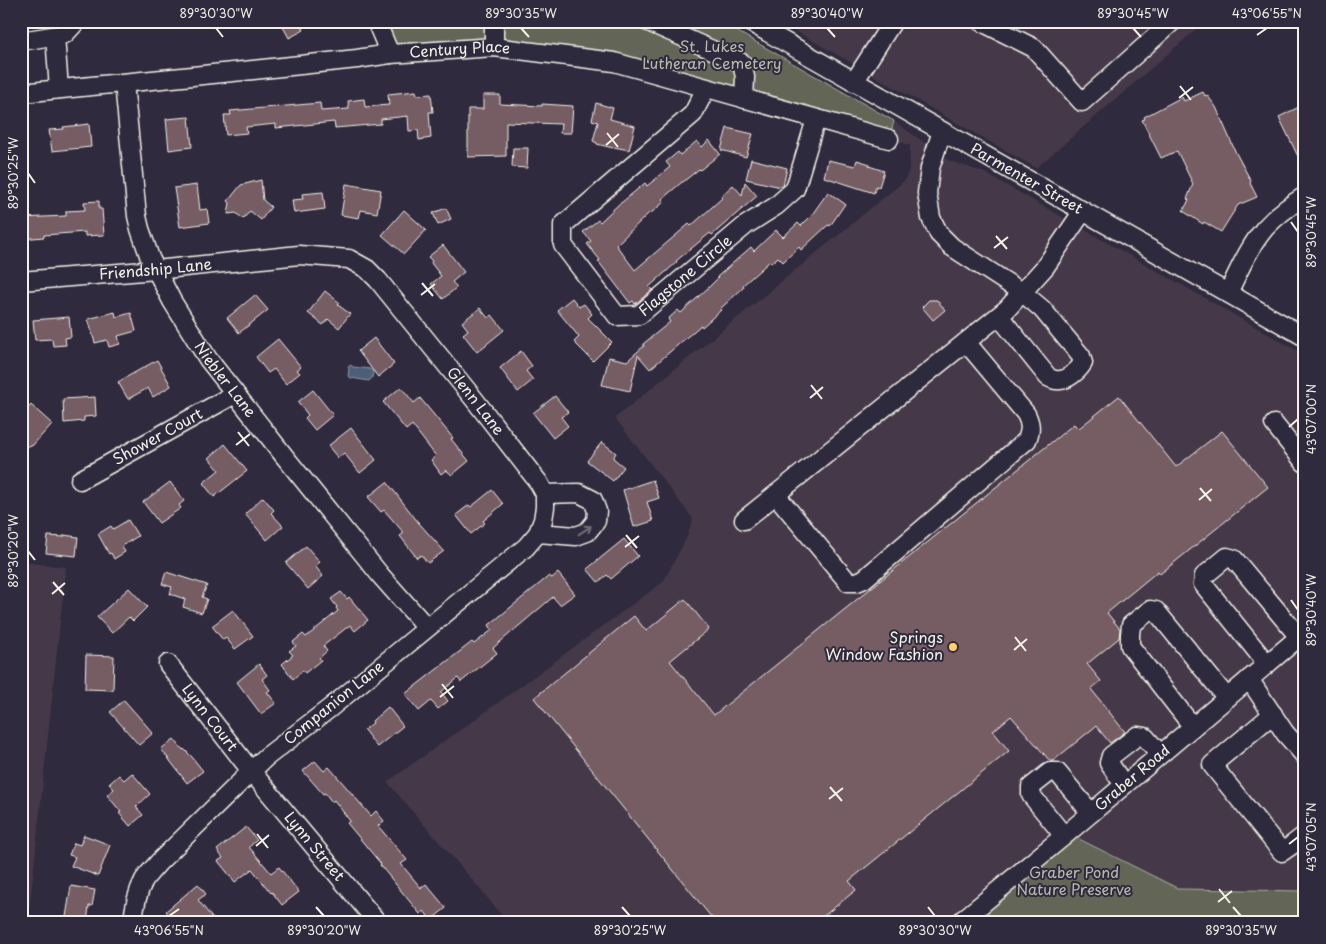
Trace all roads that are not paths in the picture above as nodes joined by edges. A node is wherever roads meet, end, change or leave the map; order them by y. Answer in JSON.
{"nodes":[{"id":1,"x":77,"y":21,"type":"edge"},
{"id":2,"x":376,"y":21,"type":"edge"},
{"id":3,"x":494,"y":21,"type":"edge"},
{"id":4,"x":646,"y":21,"type":"edge"},
{"id":5,"x":748,"y":21,"type":"edge"},
{"id":6,"x":893,"y":21,"type":"edge"},
{"id":7,"x":980,"y":21,"type":"edge"},
{"id":8,"x":1174,"y":21,"type":"edge"},
{"id":9,"x":55,"y":36,"type":"junction"},
{"id":10,"x":21,"y":41,"type":"edge"},
{"id":11,"x":494,"y":47,"type":"junction"},
{"id":12,"x":390,"y":54,"type":"junction"},
{"id":13,"x":854,"y":82,"type":"junction"},
{"id":14,"x":124,"y":83,"type":"junction"},
{"id":15,"x":706,"y":88,"type":"junction"},
{"id":16,"x":59,"y":89,"type":"junction"},
{"id":17,"x":21,"y":93,"type":"edge"},
{"id":18,"x":744,"y":99,"type":"junction"},
{"id":19,"x":816,"y":119,"type":"junction"},
{"id":20,"x":942,"y":131,"type":"junction"},
{"id":21,"x":889,"y":139,"type":"dead end"},
{"id":22,"x":1305,"y":196,"type":"edge"},
{"id":23,"x":1084,"y":212,"type":"junction"},
{"id":24,"x":290,"y":256,"type":"joint"},
{"id":25,"x":156,"y":270,"type":"junction"},
{"id":26,"x":21,"y":281,"type":"edge"},
{"id":27,"x":1023,"y":293,"type":"junction"},
{"id":28,"x":1228,"y":293,"type":"junction"},
{"id":29,"x":999,"y":316,"type":"junction"},
{"id":30,"x":1305,"y":337,"type":"edge"},
{"id":31,"x":966,"y":342,"type":"junction"},
{"id":32,"x":235,"y":394,"type":"junction"},
{"id":33,"x":1274,"y":424,"type":"dead end"},
{"id":34,"x":1305,"y":463,"type":"edge"},
{"id":35,"x":80,"y":480,"type":"dead end"},
{"id":36,"x":545,"y":494,"type":"junction"},
{"id":37,"x":776,"y":494,"type":"junction"},
{"id":38,"x":744,"y":520,"type":"dead end"},
{"id":39,"x":538,"y":533,"type":"junction"},
{"id":40,"x":427,"y":628,"type":"junction"},
{"id":41,"x":1302,"y":634,"type":"edge"},
{"id":42,"x":168,"y":664,"type":"dead end"},
{"id":43,"x":1267,"y":664,"type":"junction"},
{"id":44,"x":1249,"y":679,"type":"junction"},
{"id":45,"x":1227,"y":698,"type":"junction"},
{"id":46,"x":1272,"y":714,"type":"junction"},
{"id":47,"x":1193,"y":726,"type":"junction"},
{"id":48,"x":1160,"y":754,"type":"junction"},
{"id":49,"x":1305,"y":756,"type":"edge"},
{"id":50,"x":251,"y":771,"type":"junction"},
{"id":51,"x":1124,"y":785,"type":"junction"},
{"id":52,"x":1091,"y":813,"type":"junction"},
{"id":53,"x":1305,"y":835,"type":"edge"},
{"id":54,"x":1064,"y":836,"type":"junction"},
{"id":55,"x":133,"y":923,"type":"edge"},
{"id":56,"x":378,"y":923,"type":"edge"},
{"id":57,"x":959,"y":923,"type":"edge"}],
"edges":[{"from":1,"to":9,"type":"street"},
{"from":2,"to":12,"type":"street"},
{"from":3,"to":11,"type":"street"},
{"from":4,"to":18,"type":"street"},
{"from":5,"to":13,"type":"street","name":"Parmenter Street"},
{"from":6,"to":13,"type":"street"},
{"from":7,"to":8,"type":"street"},
{"from":9,"to":10,"type":"street"},
{"from":9,"to":16,"type":"street"},
{"from":11,"to":12,"type":"street","name":"Century Place"},
{"from":11,"to":15,"type":"street","name":"Century Place"},
{"from":12,"to":14,"type":"street","name":"Century Place"},
{"from":13,"to":20,"type":"street","name":"Parmenter Street"},
{"from":14,"to":16,"type":"street","name":"Century Place"},
{"from":14,"to":25,"type":"street","name":"Niebler Lane"},
{"from":15,"to":18,"type":"street","name":"Century Place"},
{"from":15,"to":19,"type":"street","name":"Flagstone Circle"},
{"from":16,"to":17,"type":"street","name":"Century Place"},
{"from":18,"to":19,"type":"street","name":"Century Place"},
{"from":19,"to":21,"type":"street","name":"Century Place"},
{"from":20,"to":23,"type":"street","name":"Parmenter Street"},
{"from":20,"to":27,"type":"street"},
{"from":22,"to":28,"type":"street"},
{"from":23,"to":27,"type":"street"},
{"from":23,"to":28,"type":"street","name":"Parmenter Street"},
{"from":24,"to":25,"type":"street","name":"Friendship Lane"},
{"from":24,"to":36,"type":"street","name":"Glenn Lane"},
{"from":25,"to":26,"type":"street","name":"Friendship Lane"},
{"from":25,"to":32,"type":"street","name":"Niebler Lane"},
{"from":27,"to":29,"type":"street"},
{"from":27,"to":29,"type":"street"},
{"from":28,"to":30,"type":"street","name":"Parmenter Street"},
{"from":29,"to":31,"type":"street"},
{"from":31,"to":37,"type":"street"},
{"from":31,"to":37,"type":"street"},
{"from":32,"to":35,"type":"street","name":"Shower Court"},
{"from":32,"to":40,"type":"street","name":"Niebler Lane"},
{"from":33,"to":34,"type":"street"},
{"from":36,"to":39,"type":"street","name":"Companion Lane"},
{"from":39,"to":36,"type":"street","one_way":true},
{"from":37,"to":38,"type":"street"},
{"from":39,"to":40,"type":"street","name":"Companion Lane"},
{"from":40,"to":50,"type":"street","name":"Companion Lane"},
{"from":41,"to":43,"type":"street","name":"Graber Road"},
{"from":41,"to":43,"type":"street"},
{"from":42,"to":50,"type":"street","name":"Lynn Court"},
{"from":43,"to":44,"type":"street","name":"Graber Road"},
{"from":44,"to":45,"type":"street","name":"Graber Road"},
{"from":44,"to":46,"type":"street"},
{"from":45,"to":47,"type":"street","name":"Graber Road"},
{"from":45,"to":47,"type":"street"},
{"from":46,"to":49,"type":"street"},
{"from":46,"to":53,"type":"street"},
{"from":47,"to":48,"type":"street","name":"Graber Road"},
{"from":48,"to":51,"type":"street","name":"Graber Road"},
{"from":48,"to":51,"type":"street"},
{"from":50,"to":55,"type":"street","name":"Companion Lane"},
{"from":50,"to":56,"type":"street","name":"Lynn Street"},
{"from":51,"to":52,"type":"street","name":"Graber Road"},
{"from":52,"to":54,"type":"street","name":"Graber Road"},
{"from":52,"to":54,"type":"street"},
{"from":54,"to":57,"type":"street","name":"Graber Road"}]}
